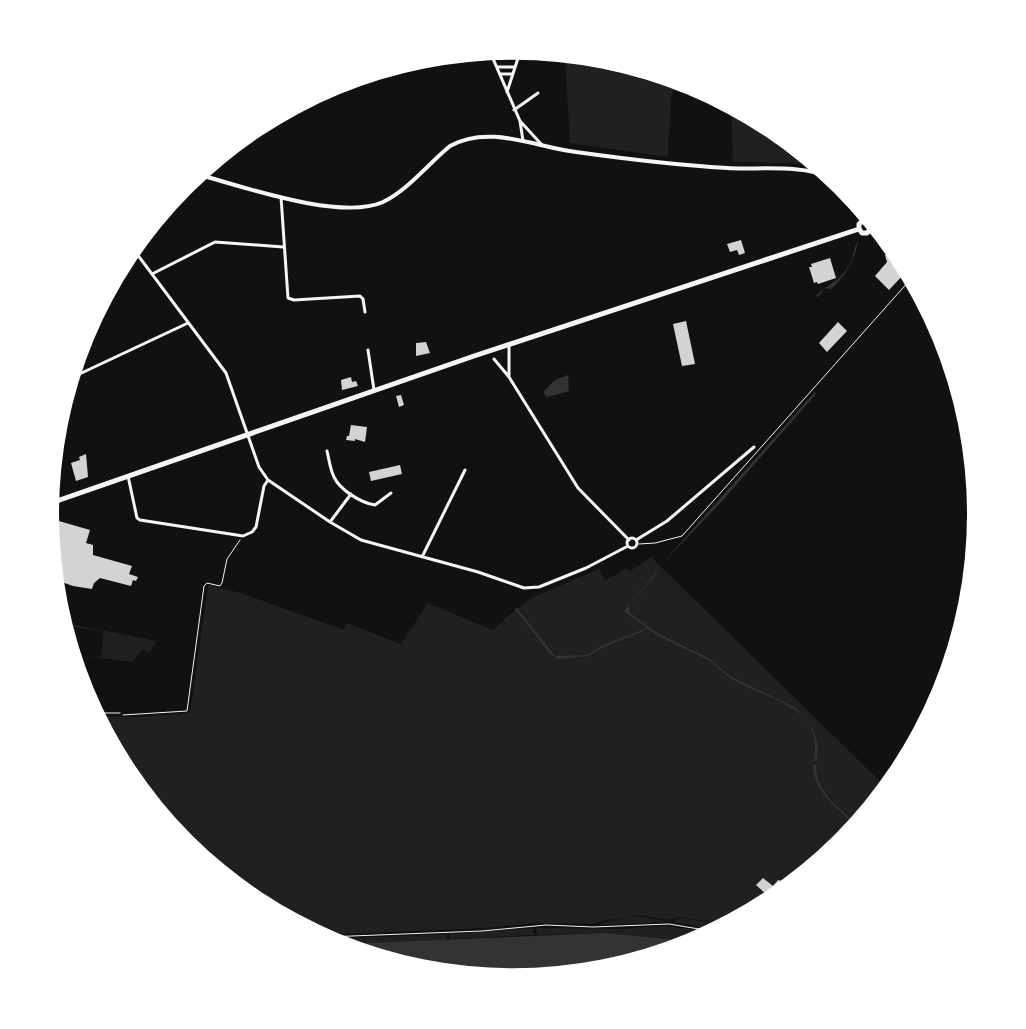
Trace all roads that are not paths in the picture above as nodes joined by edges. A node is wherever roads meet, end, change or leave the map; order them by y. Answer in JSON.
{"nodes":[{"id":1,"x":517,"y":60,"type":"edge"},
{"id":2,"x":494,"y":61,"type":"edge"},
{"id":3,"x":497,"y":67,"type":"junction"},
{"id":4,"x":514,"y":67,"type":"junction"},
{"id":5,"x":500,"y":74,"type":"junction"},
{"id":6,"x":512,"y":74,"type":"junction"},
{"id":7,"x":507,"y":93,"type":"junction"},
{"id":8,"x":538,"y":93,"type":"dead end"},
{"id":9,"x":514,"y":110,"type":"junction"},
{"id":10,"x":520,"y":121,"type":"junction"},
{"id":11,"x":524,"y":141,"type":"junction"},
{"id":12,"x":542,"y":145,"type":"junction"},
{"id":13,"x":814,"y":174,"type":"edge"},
{"id":14,"x":208,"y":178,"type":"edge"},
{"id":15,"x":281,"y":197,"type":"junction"},
{"id":16,"x":861,"y":223,"type":"edge"},
{"id":17,"x":859,"y":229,"type":"junction"},
{"id":18,"x":868,"y":232,"type":"edge"},
{"id":19,"x":283,"y":247,"type":"junction"},
{"id":20,"x":139,"y":257,"type":"edge"},
{"id":21,"x":152,"y":274,"type":"junction"},
{"id":22,"x":366,"y":312,"type":"dead end"},
{"id":23,"x":188,"y":323,"type":"junction"},
{"id":24,"x":510,"y":345,"type":"junction"},
{"id":25,"x":368,"y":350,"type":"dead end"},
{"id":26,"x":494,"y":359,"type":"dead end"},
{"id":27,"x":81,"y":373,"type":"edge"},
{"id":28,"x":509,"y":377,"type":"junction"},
{"id":29,"x":374,"y":390,"type":"junction"},
{"id":30,"x":247,"y":435,"type":"junction"},
{"id":31,"x":754,"y":447,"type":"dead end"},
{"id":32,"x":327,"y":450,"type":"dead end"},
{"id":33,"x":465,"y":470,"type":"dead end"},
{"id":34,"x":128,"y":476,"type":"junction"},
{"id":35,"x":268,"y":480,"type":"junction"},
{"id":36,"x":352,"y":494,"type":"junction"},
{"id":37,"x":391,"y":494,"type":"dead end"},
{"id":38,"x":59,"y":500,"type":"edge"},
{"id":39,"x":330,"y":522,"type":"junction"},
{"id":40,"x":629,"y":540,"type":"junction"},
{"id":41,"x":637,"y":542,"type":"junction"},
{"id":42,"x":628,"y":546,"type":"junction"},
{"id":43,"x":422,"y":557,"type":"junction"},
{"id":44,"x":120,"y":712,"type":"road end"},
{"id":45,"x":105,"y":713,"type":"edge"}],
"edges":[{"from":1,"to":4,"type":"street"},
{"from":2,"to":3,"type":"street"},
{"from":3,"to":4,"type":"street"},
{"from":3,"to":5,"type":"street"},
{"from":4,"to":6,"type":"street"},
{"from":5,"to":6,"type":"street"},
{"from":5,"to":7,"type":"street"},
{"from":6,"to":7,"type":"street"},
{"from":7,"to":9,"type":"street"},
{"from":8,"to":9,"type":"street"},
{"from":9,"to":10,"type":"street"},
{"from":10,"to":11,"type":"street"},
{"from":10,"to":12,"type":"street"},
{"from":11,"to":12,"type":"street"},
{"from":11,"to":15,"type":"street"},
{"from":12,"to":13,"type":"street"},
{"from":14,"to":15,"type":"street"},
{"from":15,"to":19,"type":"street"},
{"from":16,"to":17,"type":"main road"},
{"from":17,"to":18,"type":"main road"},
{"from":17,"to":24,"type":"main road"},
{"from":19,"to":21,"type":"street"},
{"from":19,"to":22,"type":"street"},
{"from":20,"to":21,"type":"street"},
{"from":21,"to":23,"type":"street"},
{"from":23,"to":27,"type":"street"},
{"from":23,"to":30,"type":"street"},
{"from":24,"to":28,"type":"street"},
{"from":24,"to":29,"type":"main road"},
{"from":25,"to":29,"type":"street"},
{"from":26,"to":28,"type":"street"},
{"from":28,"to":40,"type":"street"},
{"from":29,"to":30,"type":"main road"},
{"from":30,"to":34,"type":"main road"},
{"from":30,"to":35,"type":"street"},
{"from":31,"to":41,"type":"street"},
{"from":32,"to":36,"type":"street"},
{"from":33,"to":43,"type":"street"},
{"from":34,"to":35,"type":"street"},
{"from":34,"to":38,"type":"main road"},
{"from":35,"to":39,"type":"street"},
{"from":36,"to":37,"type":"street"},
{"from":36,"to":39,"type":"street"},
{"from":39,"to":43,"type":"street"},
{"from":40,"to":41,"type":"street"},
{"from":40,"to":42,"type":"street"},
{"from":41,"to":42,"type":"street"},
{"from":42,"to":43,"type":"street"},
{"from":44,"to":45,"type":"lane"}]}
